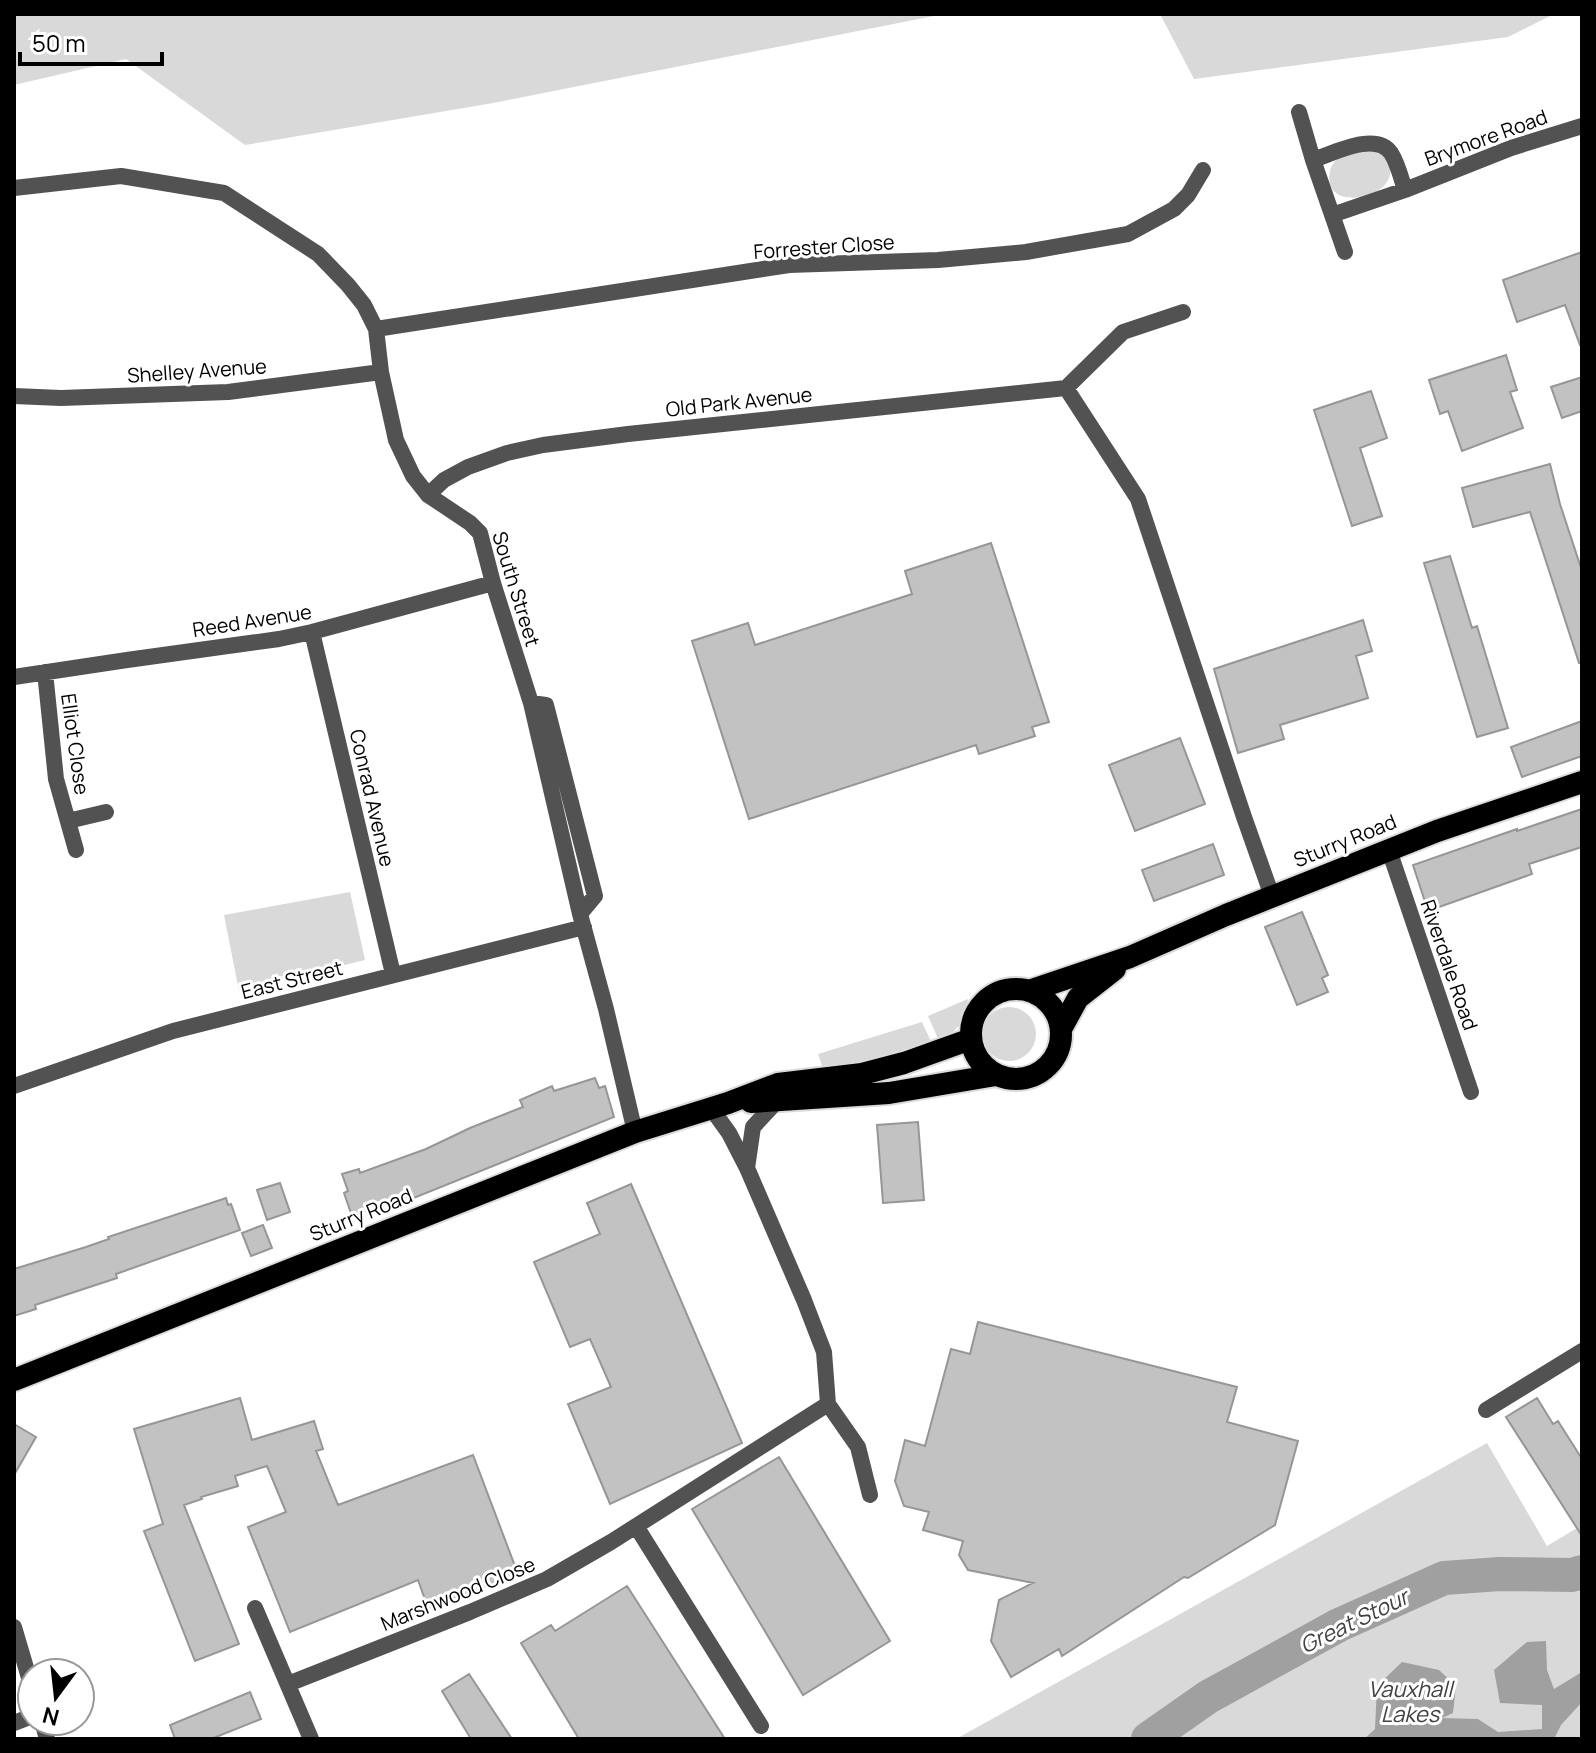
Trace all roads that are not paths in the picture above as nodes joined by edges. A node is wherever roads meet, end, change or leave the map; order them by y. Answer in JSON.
{"nodes":[{"id":1,"x":1299,"y":112,"type":"dead end"},
{"id":2,"x":1582,"y":126,"type":"edge"},
{"id":3,"x":1313,"y":160,"type":"junction"},
{"id":4,"x":1203,"y":170,"type":"dead end"},
{"id":5,"x":14,"y":188,"type":"edge"},
{"id":6,"x":1405,"y":190,"type":"junction"},
{"id":7,"x":1332,"y":215,"type":"junction"},
{"id":8,"x":1345,"y":252,"type":"dead end"},
{"id":9,"x":1183,"y":312,"type":"dead end"},
{"id":10,"x":376,"y":329,"type":"junction"},
{"id":11,"x":381,"y":372,"type":"junction"},
{"id":12,"x":1066,"y":388,"type":"junction"},
{"id":13,"x":14,"y":396,"type":"edge"},
{"id":14,"x":428,"y":495,"type":"junction"},
{"id":15,"x":493,"y":583,"type":"junction"},
{"id":16,"x":312,"y":632,"type":"junction"},
{"id":17,"x":45,"y":672,"type":"junction"},
{"id":18,"x":14,"y":677,"type":"edge"},
{"id":19,"x":1582,"y":782,"type":"edge"},
{"id":20,"x":106,"y":812,"type":"dead end"},
{"id":21,"x":68,"y":821,"type":"junction"},
{"id":22,"x":76,"y":850,"type":"dead end"},
{"id":23,"x":1389,"y":850,"type":"junction"},
{"id":24,"x":1272,"y":896,"type":"junction"},
{"id":25,"x":582,"y":920,"type":"junction"},
{"id":26,"x":1130,"y":957,"type":"junction"},
{"id":27,"x":393,"y":974,"type":"junction"},
{"id":28,"x":1029,"y":991,"type":"junction"},
{"id":29,"x":1061,"y":1029,"type":"junction"},
{"id":30,"x":971,"y":1039,"type":"junction"},
{"id":31,"x":996,"y":1075,"type":"junction"},
{"id":32,"x":14,"y":1086,"type":"edge"},
{"id":33,"x":1471,"y":1092,"type":"dead end"},
{"id":34,"x":778,"y":1100,"type":"junction"},
{"id":35,"x":719,"y":1106,"type":"junction"},
{"id":36,"x":635,"y":1132,"type":"junction"},
{"id":37,"x":747,"y":1168,"type":"junction"},
{"id":38,"x":1582,"y":1351,"type":"edge"},
{"id":39,"x":14,"y":1380,"type":"edge"},
{"id":40,"x":828,"y":1404,"type":"junction"},
{"id":41,"x":1486,"y":1410,"type":"dead end"},
{"id":42,"x":870,"y":1495,"type":"dead end"},
{"id":43,"x":636,"y":1526,"type":"junction"},
{"id":44,"x":255,"y":1608,"type":"dead end"},
{"id":45,"x":14,"y":1627,"type":"edge"},
{"id":46,"x":23,"y":1657,"type":"edge"},
{"id":47,"x":288,"y":1684,"type":"junction"},
{"id":48,"x":761,"y":1726,"type":"dead end"},
{"id":49,"x":311,"y":1739,"type":"edge"}],
"edges":[{"from":1,"to":3,"type":"street"},
{"from":2,"to":6,"type":"street","name":"Brymore Road"},
{"from":3,"to":6,"type":"street","name":"Brymore Road"},
{"from":3,"to":7,"type":"street"},
{"from":4,"to":10,"type":"street","name":"Forrester Close"},
{"from":5,"to":10,"type":"street"},
{"from":6,"to":7,"type":"street","name":"Brymore Road"},
{"from":7,"to":8,"type":"street"},
{"from":9,"to":12,"type":"street"},
{"from":10,"to":11,"type":"street","name":"South Street"},
{"from":11,"to":13,"type":"street","name":"Shelley Avenue"},
{"from":11,"to":14,"type":"street","name":"South Street"},
{"from":12,"to":14,"type":"street","name":"Old Park Avenue"},
{"from":12,"to":24,"type":"street"},
{"from":14,"to":15,"type":"street","name":"South Street"},
{"from":15,"to":16,"type":"street","name":"Reed Avenue"},
{"from":15,"to":25,"type":"street","name":"South Street"},
{"from":16,"to":17,"type":"street","name":"Reed Avenue"},
{"from":16,"to":27,"type":"street","name":"Conrad Avenue"},
{"from":17,"to":18,"type":"street","name":"Reed Avenue"},
{"from":17,"to":21,"type":"street","name":"Elliot Close"},
{"from":19,"to":23,"type":"highway","name":"Sturry Road"},
{"from":20,"to":21,"type":"street","name":"Elliot Close"},
{"from":21,"to":22,"type":"street","name":"Elliot Close"},
{"from":23,"to":24,"type":"highway","name":"Sturry Road"},
{"from":23,"to":33,"type":"street","name":"Riverdale Road"},
{"from":24,"to":26,"type":"highway","name":"Sturry Road"},
{"from":25,"to":27,"type":"street","name":"East Street"},
{"from":25,"to":36,"type":"street","name":"South Street"},
{"from":26,"to":28,"type":"highway","name":"Sturry Road"},
{"from":26,"to":29,"type":"highway","name":"Sturry Road"},
{"from":27,"to":32,"type":"street","name":"East Street"},
{"from":28,"to":29,"type":"highway"},
{"from":28,"to":30,"type":"highway","name":"Sturry Road"},
{"from":29,"to":31,"type":"highway","name":"Sturry Road"},
{"from":30,"to":31,"type":"highway"},
{"from":30,"to":35,"type":"highway","name":"Sturry Road"},
{"from":31,"to":34,"type":"highway","name":"Sturry Road"},
{"from":34,"to":35,"type":"highway","name":"Sturry Road"},
{"from":34,"to":37,"type":"street"},
{"from":35,"to":36,"type":"highway","name":"Sturry Road"},
{"from":35,"to":37,"type":"street"},
{"from":36,"to":39,"type":"highway","name":"Sturry Road"},
{"from":37,"to":40,"type":"street"},
{"from":38,"to":41,"type":"street"},
{"from":40,"to":42,"type":"street"},
{"from":40,"to":43,"type":"street","name":"Marshwood Close"},
{"from":43,"to":47,"type":"street","name":"Marshwood Close"},
{"from":43,"to":48,"type":"street"},
{"from":44,"to":47,"type":"street"},
{"from":45,"to":46,"type":"street"},
{"from":47,"to":49,"type":"street"}]}
